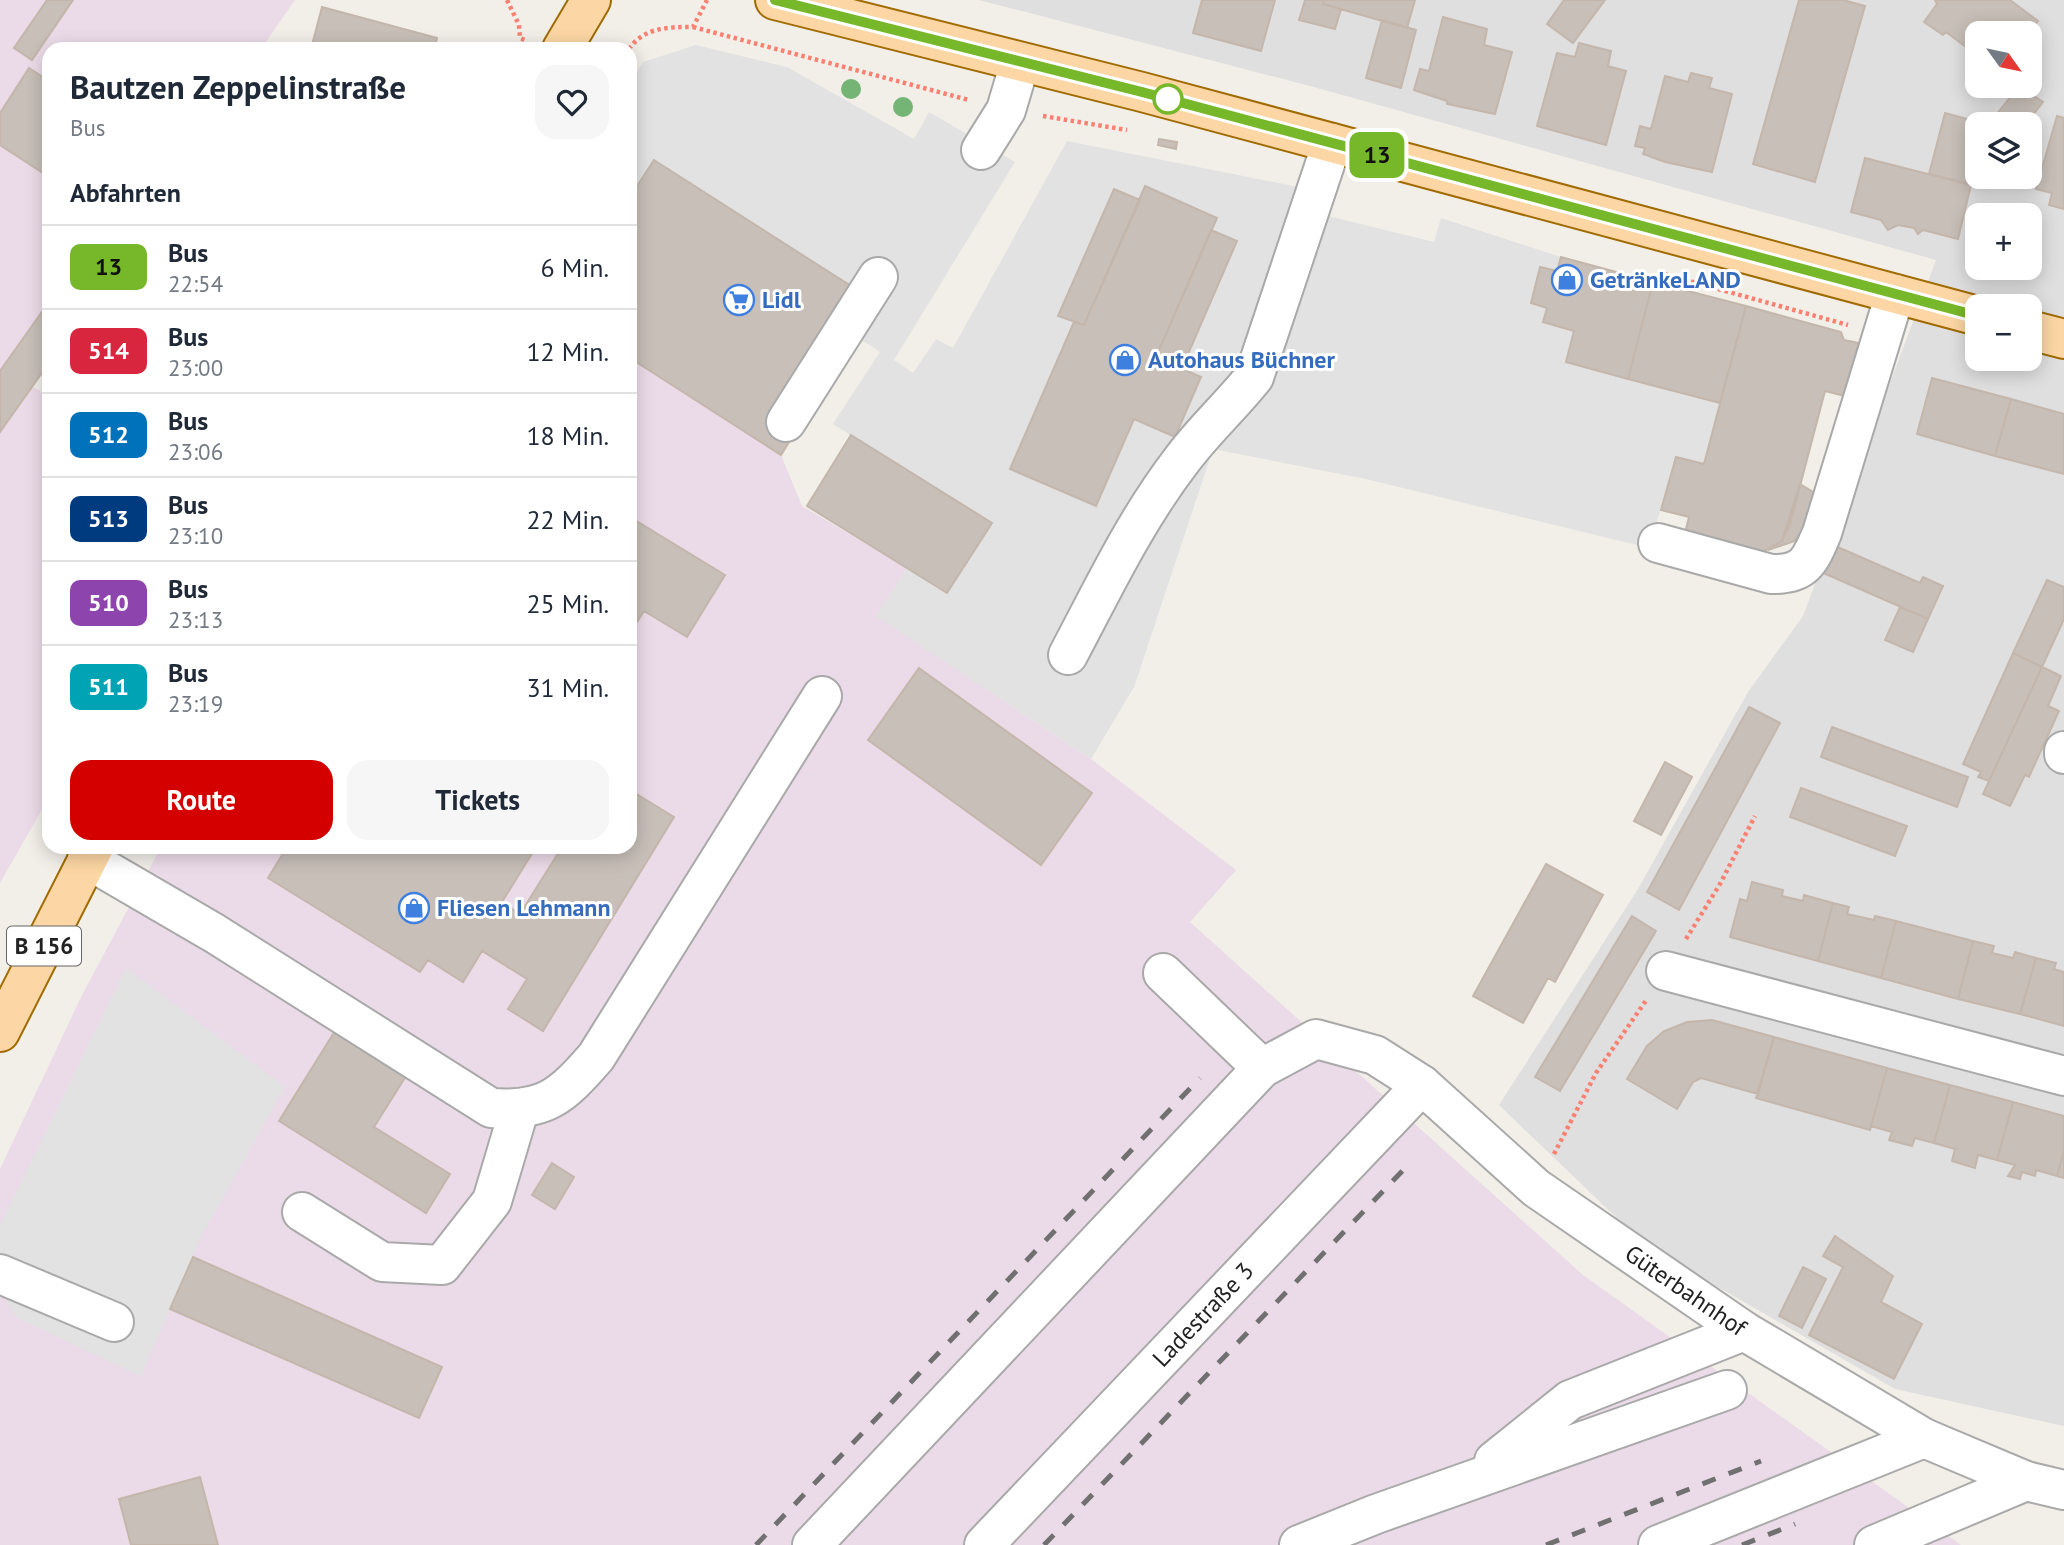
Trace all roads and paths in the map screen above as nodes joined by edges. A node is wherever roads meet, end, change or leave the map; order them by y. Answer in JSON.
{"nodes":[{"id":1,"x":507,"y":0,"type":"edge"},
{"id":2,"x":592,"y":0,"type":"edge"},
{"id":3,"x":707,"y":0,"type":"edge"},
{"id":4,"x":775,"y":0,"type":"edge"},
{"id":5,"x":533,"y":42,"type":"edge"},
{"id":6,"x":550,"y":42,"type":"edge"},
{"id":7,"x":634,"y":42,"type":"edge"},
{"id":8,"x":1020,"y":63,"type":"junction"},
{"id":9,"x":1332,"y":143,"type":"junction"},
{"id":10,"x":981,"y":150,"type":"dead end"},
{"id":11,"x":878,"y":277,"type":"dead end"},
{"id":12,"x":1895,"y":294,"type":"junction"},
{"id":13,"x":1965,"y":313,"type":"edge"},
{"id":14,"x":2042,"y":333,"type":"edge"},
{"id":15,"x":2064,"y":339,"type":"edge"},
{"id":16,"x":786,"y":422,"type":"dead end"},
{"id":17,"x":1658,"y":543,"type":"dead end"},
{"id":18,"x":1068,"y":655,"type":"dead end"},
{"id":19,"x":822,"y":696,"type":"dead end"},
{"id":20,"x":1755,"y":816,"type":"dead end"},
{"id":21,"x":90,"y":854,"type":"edge"},
{"id":22,"x":93,"y":854,"type":"edge"},
{"id":23,"x":1666,"y":971,"type":"junction"},
{"id":24,"x":1163,"y":973,"type":"dead end"},
{"id":25,"x":0,"y":1032,"type":"edge"},
{"id":26,"x":1262,"y":1068,"type":"junction"},
{"id":27,"x":2064,"y":1076,"type":"edge"},
{"id":28,"x":1422,"y":1085,"type":"junction"},
{"id":29,"x":519,"y":1110,"type":"junction"},
{"id":30,"x":1536,"y":1188,"type":"junction"},
{"id":31,"x":302,"y":1213,"type":"dead end"},
{"id":32,"x":0,"y":1273,"type":"edge"},
{"id":33,"x":114,"y":1322,"type":"dead end"},
{"id":34,"x":1744,"y":1331,"type":"junction"},
{"id":35,"x":1727,"y":1390,"type":"dead end"},
{"id":36,"x":1924,"y":1438,"type":"junction"},
{"id":37,"x":1470,"y":1480,"type":"junction"},
{"id":38,"x":2026,"y":1481,"type":"junction"},
{"id":39,"x":2064,"y":1490,"type":"edge"},
{"id":40,"x":812,"y":1545,"type":"edge"},
{"id":41,"x":984,"y":1545,"type":"edge"},
{"id":42,"x":1299,"y":1545,"type":"edge"},
{"id":43,"x":1658,"y":1545,"type":"edge"},
{"id":44,"x":1874,"y":1545,"type":"edge"}],
"edges":[{"from":1,"to":5,"type":"path"},
{"from":2,"to":6,"type":"main road"},
{"from":3,"to":7,"type":"path"},
{"from":4,"to":8,"type":"main road"},
{"from":8,"to":9,"type":"main road"},
{"from":8,"to":10,"type":"street"},
{"from":9,"to":12,"type":"main road"},
{"from":9,"to":18,"type":"street"},
{"from":11,"to":16,"type":"street"},
{"from":12,"to":13,"type":"main road"},
{"from":12,"to":17,"type":"street"},
{"from":14,"to":15,"type":"main road"},
{"from":19,"to":29,"type":"street"},
{"from":20,"to":23,"type":"path"},
{"from":21,"to":25,"type":"main road","number":"B 156"},
{"from":22,"to":29,"type":"street"},
{"from":23,"to":27,"type":"street"},
{"from":23,"to":30,"type":"path"},
{"from":24,"to":26,"type":"street"},
{"from":26,"to":28,"type":"street","name":"Güterbahnhof"},
{"from":26,"to":40,"type":"street","name":"Güterbahnhof"},
{"from":28,"to":30,"type":"street","name":"Güterbahnhof"},
{"from":28,"to":41,"type":"street","name":"Ladestraße 3"},
{"from":29,"to":31,"type":"street"},
{"from":30,"to":34,"type":"street","name":"Güterbahnhof"},
{"from":32,"to":33,"type":"street"},
{"from":34,"to":36,"type":"street","name":"Güterbahnhof"},
{"from":34,"to":37,"type":"street"},
{"from":35,"to":37,"type":"street"},
{"from":36,"to":38,"type":"street","name":"Güterbahnhof"},
{"from":36,"to":43,"type":"street"},
{"from":37,"to":42,"type":"street"},
{"from":38,"to":39,"type":"street","name":"Güterbahnhof"},
{"from":38,"to":44,"type":"street"}]}
